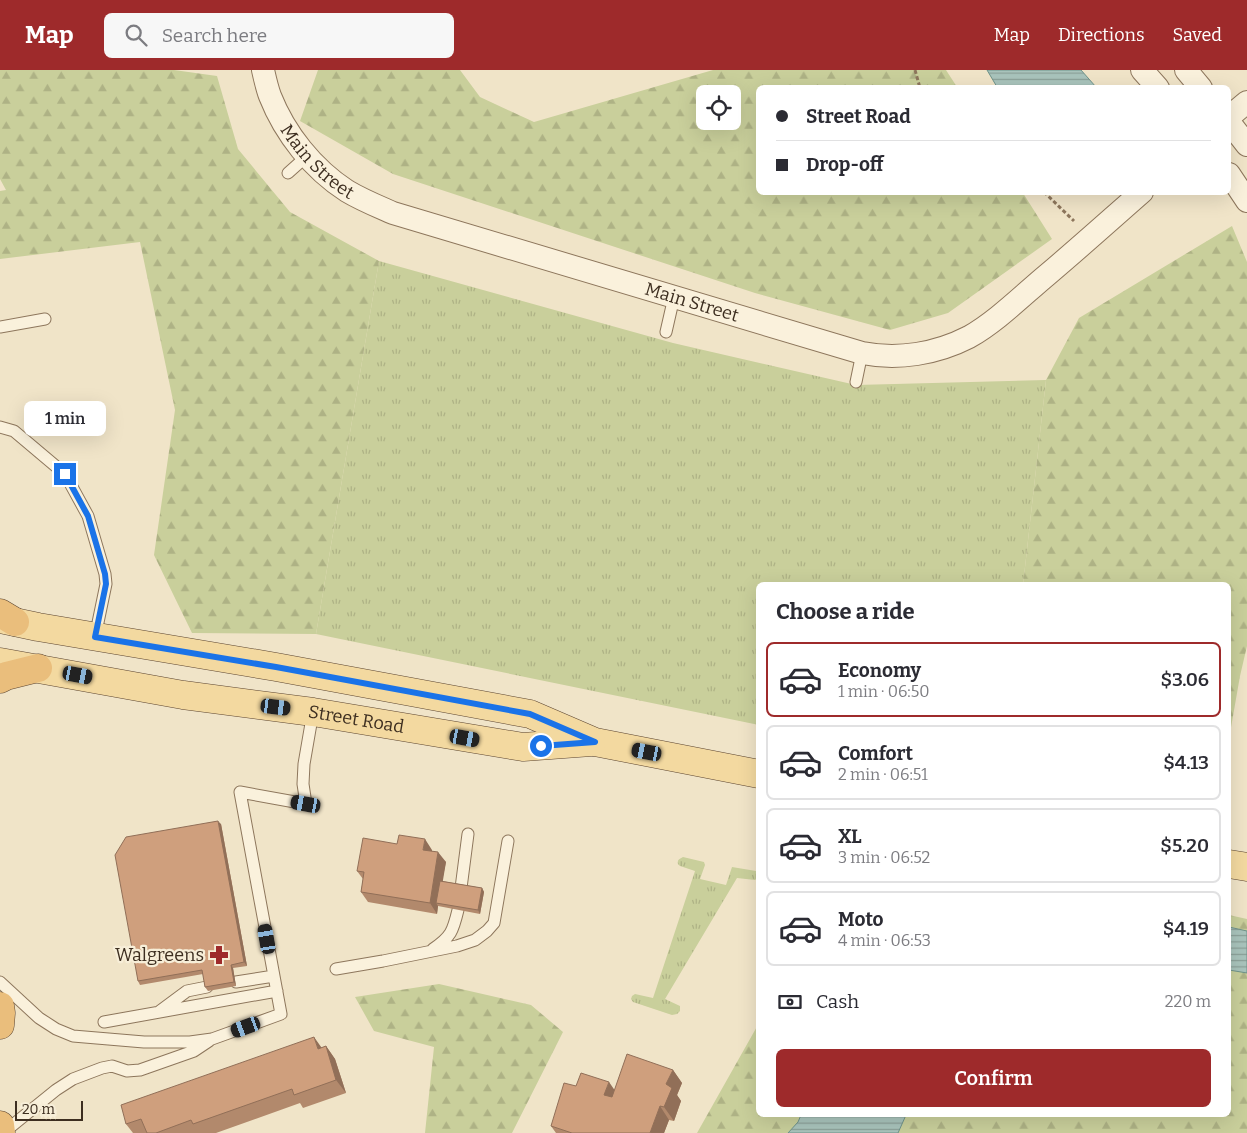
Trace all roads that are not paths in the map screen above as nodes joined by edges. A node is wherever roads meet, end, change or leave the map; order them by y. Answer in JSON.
{"nodes":[{"id":1,"x":263,"y":70,"type":"edge"},
{"id":2,"x":1142,"y":70,"type":"edge"},
{"id":3,"x":1186,"y":70,"type":"edge"},
{"id":4,"x":1155,"y":85,"type":"edge"},
{"id":5,"x":1198,"y":85,"type":"edge"},
{"id":6,"x":1247,"y":102,"type":"edge"},
{"id":7,"x":1231,"y":116,"type":"edge"},
{"id":8,"x":1231,"y":124,"type":"edge"},
{"id":9,"x":1247,"y":144,"type":"edge"},
{"id":10,"x":307,"y":156,"type":"junction"},
{"id":11,"x":288,"y":173,"type":"dead end"},
{"id":12,"x":1231,"y":177,"type":"edge"},
{"id":13,"x":1139,"y":195,"type":"edge"},
{"id":14,"x":1247,"y":201,"type":"edge"},
{"id":15,"x":674,"y":297,"type":"junction"},
{"id":16,"x":44,"y":319,"type":"dead end"},
{"id":17,"x":0,"y":327,"type":"edge"},
{"id":18,"x":666,"y":332,"type":"dead end"},
{"id":19,"x":862,"y":353,"type":"junction"},
{"id":20,"x":856,"y":382,"type":"dead end"},
{"id":21,"x":0,"y":427,"type":"edge"},
{"id":22,"x":5,"y":618,"type":"edge"},
{"id":23,"x":95,"y":637,"type":"junction"},
{"id":24,"x":0,"y":662,"type":"edge"},
{"id":25,"x":38,"y":668,"type":"junction"},
{"id":26,"x":0,"y":679,"type":"edge"},
{"id":27,"x":313,"y":712,"type":"junction"},
{"id":28,"x":595,"y":742,"type":"junction"},
{"id":29,"x":756,"y":773,"type":"edge"},
{"id":30,"x":468,"y":834,"type":"dead end"},
{"id":31,"x":508,"y":841,"type":"dead end"},
{"id":32,"x":1231,"y":864,"type":"edge"},
{"id":33,"x":1247,"y":867,"type":"edge"},
{"id":34,"x":461,"y":888,"type":"edge"},
{"id":35,"x":458,"y":910,"type":"edge"},
{"id":36,"x":429,"y":952,"type":"junction"},
{"id":37,"x":336,"y":969,"type":"dead end"},
{"id":38,"x":274,"y":976,"type":"junction"},
{"id":39,"x":0,"y":982,"type":"edge"},
{"id":40,"x":236,"y":982,"type":"edge"},
{"id":41,"x":207,"y":987,"type":"edge"},
{"id":42,"x":277,"y":991,"type":"junction"},
{"id":43,"x":0,"y":1006,"type":"edge"},
{"id":44,"x":158,"y":1012,"type":"junction"},
{"id":45,"x":104,"y":1022,"type":"dead end"},
{"id":46,"x":0,"y":1025,"type":"edge"},
{"id":47,"x":212,"y":1040,"type":"junction"},
{"id":48,"x":0,"y":1125,"type":"edge"},
{"id":49,"x":2,"y":1133,"type":"edge"}],
"edges":[{"from":1,"to":10,"type":"street","name":"Main Street"},
{"from":2,"to":4,"type":"street"},
{"from":3,"to":5,"type":"street"},
{"from":6,"to":7,"type":"street"},
{"from":8,"to":9,"type":"street"},
{"from":10,"to":11,"type":"lane"},
{"from":10,"to":15,"type":"street","name":"Main Street"},
{"from":12,"to":14,"type":"street"},
{"from":13,"to":19,"type":"street","name":"Main Street"},
{"from":15,"to":18,"type":"lane"},
{"from":15,"to":19,"type":"street","name":"Main Street"},
{"from":16,"to":17,"type":"lane"},
{"from":19,"to":20,"type":"lane"},
{"from":21,"to":23,"type":"lane"},
{"from":22,"to":23,"type":"main road","name":"Street Road"},
{"from":23,"to":28,"type":"main road","name":"Street Road"},
{"from":24,"to":25,"type":"main road","name":"Street Road"},
{"from":25,"to":26,"type":"highway"},
{"from":25,"to":27,"type":"main road","name":"Street Road"},
{"from":27,"to":28,"type":"main road","name":"Street Road"},
{"from":27,"to":38,"type":"lane"},
{"from":28,"to":29,"type":"main road","name":"Street Road"},
{"from":30,"to":34,"type":"lane"},
{"from":31,"to":36,"type":"lane"},
{"from":32,"to":33,"type":"main road"},
{"from":35,"to":36,"type":"lane"},
{"from":36,"to":37,"type":"lane"},
{"from":38,"to":40,"type":"lane"},
{"from":38,"to":42,"type":"lane"},
{"from":39,"to":47,"type":"lane"},
{"from":41,"to":44,"type":"lane"},
{"from":42,"to":44,"type":"lane"},
{"from":42,"to":47,"type":"lane"},
{"from":43,"to":46,"type":"highway"},
{"from":44,"to":45,"type":"lane"},
{"from":47,"to":49,"type":"lane"},
{"from":48,"to":49,"type":"highway"}]}
